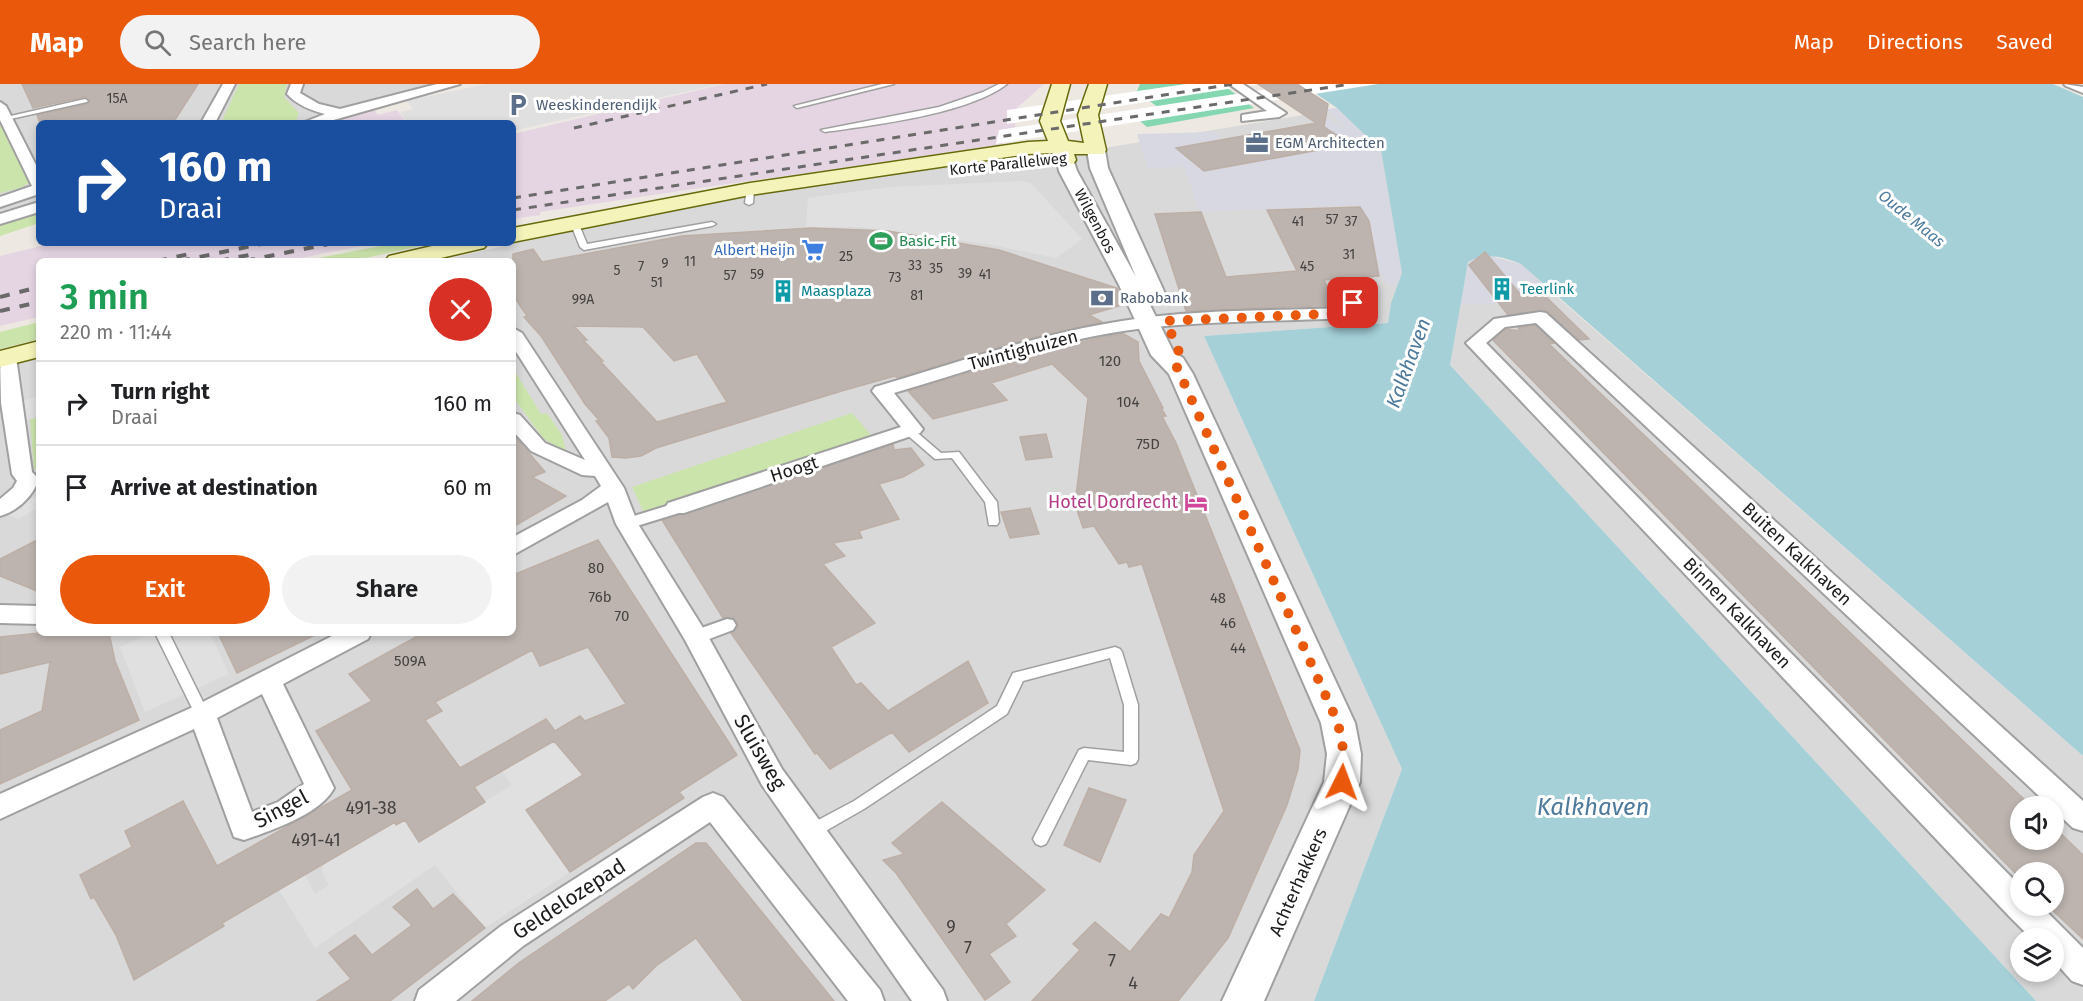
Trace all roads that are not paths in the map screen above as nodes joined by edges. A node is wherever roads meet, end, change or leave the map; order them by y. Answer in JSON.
{"nodes":[{"id":1,"x":229,"y":84,"type":"edge"},
{"id":2,"x":297,"y":84,"type":"edge"},
{"id":3,"x":454,"y":84,"type":"edge"},
{"id":4,"x":891,"y":84,"type":"edge"},
{"id":5,"x":1004,"y":84,"type":"edge"},
{"id":6,"x":1060,"y":84,"type":"edge"},
{"id":7,"x":1098,"y":84,"type":"edge"},
{"id":8,"x":1235,"y":84,"type":"edge"},
{"id":9,"x":2068,"y":84,"type":"edge"},
{"id":10,"x":2083,"y":90,"type":"edge"},
{"id":11,"x":85,"y":101,"type":"dead end"},
{"id":12,"x":797,"y":106,"type":"dead end"},
{"id":13,"x":3,"y":112,"type":"edge"},
{"id":14,"x":339,"y":118,"type":"edge"},
{"id":15,"x":1247,"y":118,"type":"dead end"},
{"id":16,"x":210,"y":120,"type":"edge"},
{"id":17,"x":825,"y":130,"type":"dead end"},
{"id":18,"x":1096,"y":150,"type":"junction"},
{"id":19,"x":1064,"y":154,"type":"junction"},
{"id":20,"x":36,"y":182,"type":"edge"},
{"id":21,"x":36,"y":189,"type":"edge"},
{"id":22,"x":0,"y":202,"type":"edge"},
{"id":23,"x":36,"y":208,"type":"edge"},
{"id":24,"x":0,"y":219,"type":"edge"},
{"id":25,"x":712,"y":224,"type":"dead end"},
{"id":26,"x":576,"y":229,"type":"junction"},
{"id":27,"x":516,"y":235,"type":"edge"},
{"id":28,"x":463,"y":246,"type":"edge"},
{"id":29,"x":410,"y":258,"type":"edge"},
{"id":30,"x":1353,"y":303,"type":"dead end"},
{"id":31,"x":1156,"y":321,"type":"junction"},
{"id":32,"x":1500,"y":323,"type":"joint"},
{"id":33,"x":516,"y":338,"type":"edge"},
{"id":34,"x":36,"y":351,"type":"edge"},
{"id":35,"x":4,"y":367,"type":"edge"},
{"id":36,"x":516,"y":421,"type":"edge"},
{"id":37,"x":909,"y":431,"type":"junction"},
{"id":38,"x":606,"y":478,"type":"junction"},
{"id":39,"x":676,"y":508,"type":"joint"},
{"id":40,"x":0,"y":509,"type":"edge"},
{"id":41,"x":993,"y":522,"type":"dead end"},
{"id":42,"x":627,"y":524,"type":"junction"},
{"id":43,"x":516,"y":545,"type":"edge"},
{"id":44,"x":0,"y":614,"type":"edge"},
{"id":45,"x":36,"y":615,"type":"edge"},
{"id":46,"x":727,"y":625,"type":"dead end"},
{"id":47,"x":163,"y":636,"type":"edge"},
{"id":48,"x":353,"y":636,"type":"edge"},
{"id":49,"x":696,"y":637,"type":"junction"},
{"id":50,"x":269,"y":681,"type":"junction"},
{"id":51,"x":202,"y":714,"type":"junction"},
{"id":52,"x":0,"y":807,"type":"edge"},
{"id":53,"x":2083,"y":819,"type":"edge"},
{"id":54,"x":810,"y":832,"type":"junction"},
{"id":55,"x":1041,"y":839,"type":"dead end"},
{"id":56,"x":2010,"y":895,"type":"edge"},
{"id":57,"x":2031,"y":916,"type":"edge"},
{"id":58,"x":2042,"y":928,"type":"edge"},
{"id":59,"x":2064,"y":950,"type":"edge"},
{"id":60,"x":2083,"y":970,"type":"edge"},
{"id":61,"x":431,"y":1001,"type":"edge"},
{"id":62,"x":868,"y":1001,"type":"edge"},
{"id":63,"x":931,"y":1001,"type":"edge"},
{"id":64,"x":1243,"y":1001,"type":"edge"}],
"edges":[{"from":1,"to":16,"type":"street"},
{"from":2,"to":14,"type":"street"},
{"from":3,"to":14,"type":"street"},
{"from":4,"to":12,"type":"lane"},
{"from":5,"to":17,"type":"lane"},
{"from":6,"to":19,"type":"main road","name":"Wilgenbos"},
{"from":7,"to":18,"type":"main road","name":"Wilgenbos"},
{"from":8,"to":15,"type":"street"},
{"from":9,"to":10,"type":"street"},
{"from":11,"to":13,"type":"lane"},
{"from":13,"to":20,"type":"street"},
{"from":18,"to":19,"type":"main road","name":"Korte Parallelweg"},
{"from":18,"to":31,"type":"street","name":"Wilgenbos"},
{"from":19,"to":26,"type":"main road","name":"Korte Parallelweg"},
{"from":19,"to":31,"type":"street","name":"Wilgenbos"},
{"from":21,"to":22,"type":"street"},
{"from":23,"to":24,"type":"street"},
{"from":25,"to":26,"type":"lane"},
{"from":26,"to":27,"type":"main road","name":"Korte Parallelweg"},
{"from":28,"to":29,"type":"main road"},
{"from":30,"to":31,"type":"street","name":"Twintighuizen"},
{"from":31,"to":37,"type":"street","name":"Twintighuizen"},
{"from":31,"to":64,"type":"street","name":"Achterhakkers"},
{"from":32,"to":53,"type":"street","name":"Buiten Kalkhaven"},
{"from":32,"to":56,"type":"street","name":"Binnen Kalkhaven"},
{"from":33,"to":38,"type":"street","name":"Sluisweg"},
{"from":34,"to":35,"type":"main road"},
{"from":35,"to":40,"type":"street"},
{"from":36,"to":38,"type":"street"},
{"from":37,"to":39,"type":"street","name":"Hoogt"},
{"from":37,"to":41,"type":"lane"},
{"from":38,"to":42,"type":"street","name":"Sluisweg"},
{"from":38,"to":43,"type":"street"},
{"from":39,"to":42,"type":"street","name":"Hoogt"},
{"from":42,"to":49,"type":"street","name":"Sluisweg"},
{"from":44,"to":45,"type":"street"},
{"from":46,"to":49,"type":"street"},
{"from":47,"to":51,"type":"lane"},
{"from":48,"to":50,"type":"street"},
{"from":49,"to":54,"type":"street","name":"Sluisweg"},
{"from":50,"to":51,"type":"street"},
{"from":50,"to":51,"type":"street","name":"Singel"},
{"from":51,"to":52,"type":"street"},
{"from":54,"to":55,"type":"lane"},
{"from":54,"to":63,"type":"street","name":"Sluisweg"},
{"from":57,"to":58,"type":"street","name":"Binnen Kalkhaven"},
{"from":59,"to":60,"type":"street","name":"Binnen Kalkhaven"},
{"from":61,"to":62,"type":"street","name":"Geldelozepad"}]}
